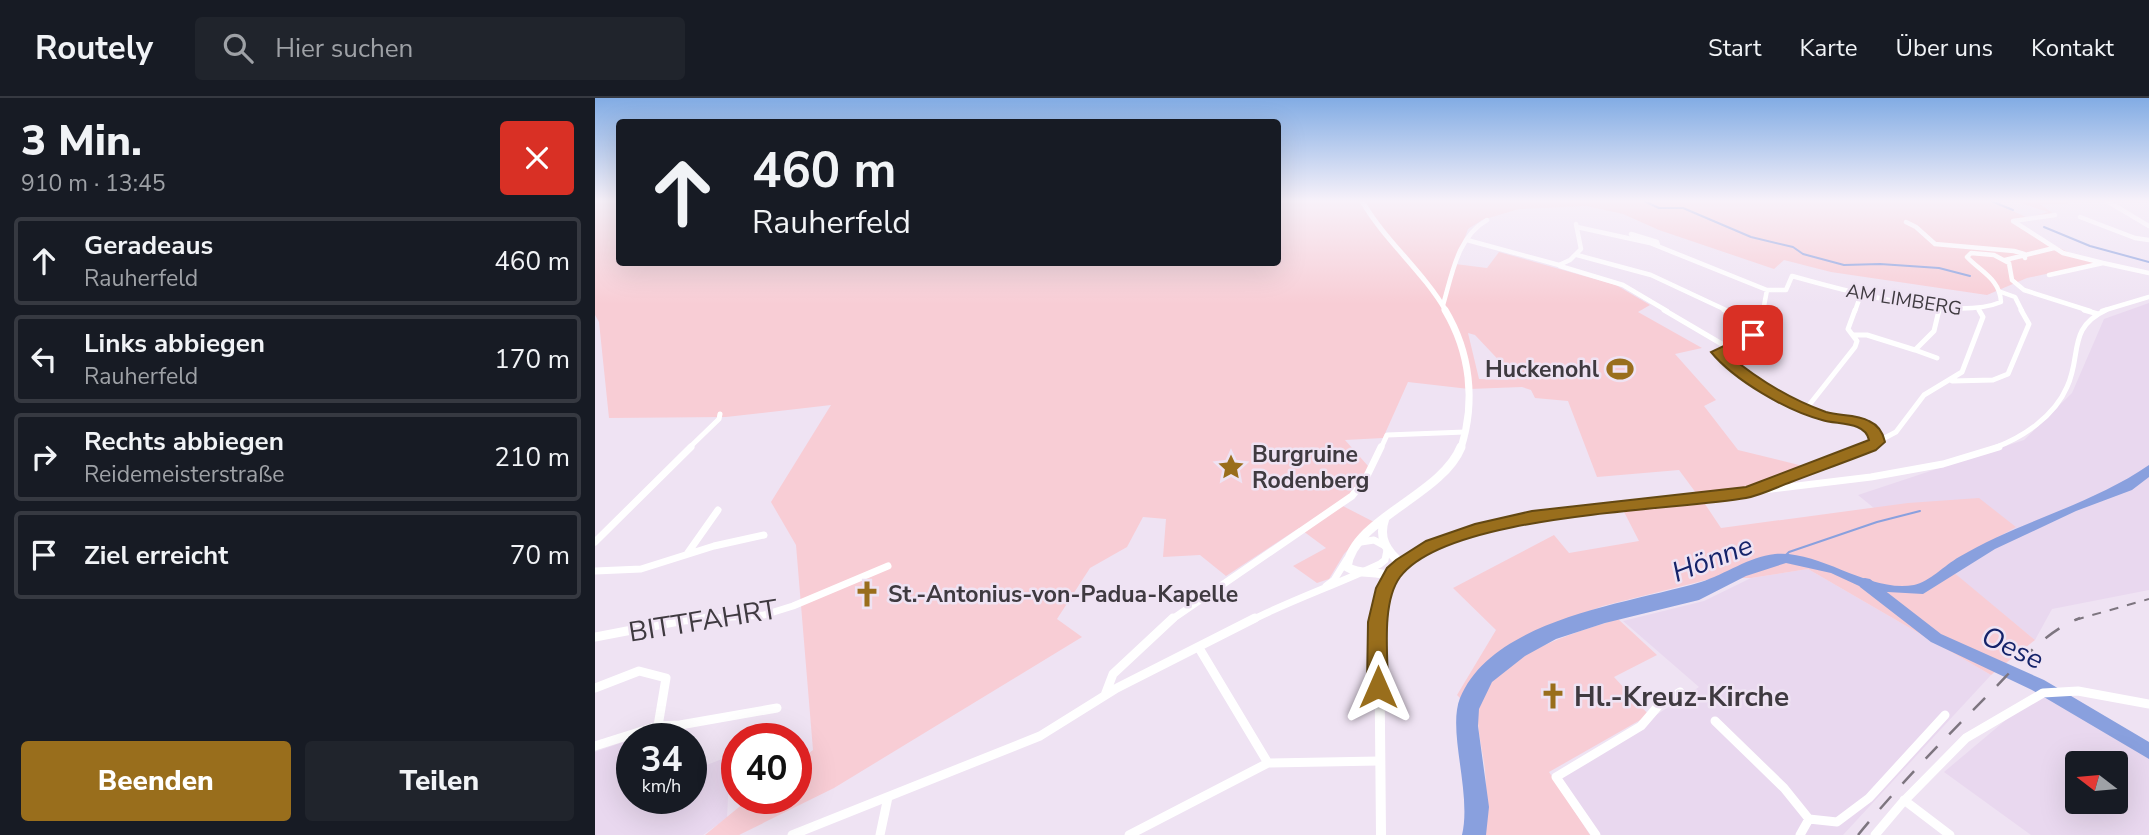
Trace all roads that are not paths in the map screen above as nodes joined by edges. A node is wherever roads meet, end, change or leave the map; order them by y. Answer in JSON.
{"nodes":[{"id":1,"x":1387,"y":235,"type":"edge"},
{"id":2,"x":1470,"y":235,"type":"edge"},
{"id":3,"x":1579,"y":235,"type":"edge"},
{"id":4,"x":1620,"y":235,"type":"edge"},
{"id":5,"x":1926,"y":235,"type":"edge"},
{"id":6,"x":2035,"y":235,"type":"edge"},
{"id":7,"x":2128,"y":235,"type":"edge"},
{"id":8,"x":1467,"y":240,"type":"junction"},
{"id":9,"x":2149,"y":240,"type":"edge"},
{"id":10,"x":2054,"y":248,"type":"junction"},
{"id":11,"x":1577,"y":255,"type":"junction"},
{"id":12,"x":2025,"y":258,"type":"junction"},
{"id":13,"x":2005,"y":260,"type":"junction"},
{"id":14,"x":2102,"y":262,"type":"junction"},
{"id":15,"x":1553,"y":264,"type":"junction"},
{"id":16,"x":2149,"y":273,"type":"edge"},
{"id":17,"x":2049,"y":275,"type":"dead end"},
{"id":18,"x":1767,"y":290,"type":"junction"},
{"id":19,"x":2001,"y":292,"type":"junction"},
{"id":20,"x":1861,"y":294,"type":"junction"},
{"id":21,"x":2149,"y":297,"type":"edge"},
{"id":22,"x":1443,"y":305,"type":"junction"},
{"id":23,"x":1938,"y":305,"type":"junction"},
{"id":24,"x":1979,"y":310,"type":"junction"},
{"id":25,"x":2098,"y":314,"type":"junction"},
{"id":26,"x":1757,"y":324,"type":"junction"},
{"id":27,"x":1854,"y":335,"type":"junction"},
{"id":28,"x":1727,"y":347,"type":"junction"},
{"id":29,"x":1915,"y":350,"type":"junction"},
{"id":30,"x":1937,"y":358,"type":"dead end"},
{"id":31,"x":1947,"y":382,"type":"junction"},
{"id":32,"x":1807,"y":409,"type":"junction"},
{"id":33,"x":720,"y":414,"type":"dead end"},
{"id":34,"x":1465,"y":432,"type":"junction"},
{"id":35,"x":1877,"y":442,"type":"junction"},
{"id":36,"x":1748,"y":492,"type":"junction"},
{"id":37,"x":718,"y":510,"type":"dead end"},
{"id":38,"x":1387,"y":516,"type":"junction"},
{"id":39,"x":764,"y":535,"type":"dead end"},
{"id":40,"x":595,"y":542,"type":"edge"},
{"id":41,"x":1359,"y":542,"type":"junction"},
{"id":42,"x":1386,"y":548,"type":"junction"},
{"id":43,"x":685,"y":555,"type":"junction"},
{"id":44,"x":1348,"y":558,"type":"junction"},
{"id":45,"x":1402,"y":564,"type":"junction"},
{"id":46,"x":888,"y":566,"type":"dead end"},
{"id":47,"x":595,"y":571,"type":"edge"},
{"id":48,"x":1362,"y":573,"type":"junction"},
{"id":49,"x":1391,"y":577,"type":"junction"},
{"id":50,"x":1321,"y":589,"type":"junction"},
{"id":51,"x":595,"y":637,"type":"edge"},
{"id":52,"x":1199,"y":648,"type":"junction"},
{"id":53,"x":595,"y":688,"type":"edge"},
{"id":54,"x":1680,"y":692,"type":"dead end"},
{"id":55,"x":1105,"y":695,"type":"junction"},
{"id":56,"x":2149,"y":704,"type":"edge"},
{"id":57,"x":777,"y":708,"type":"dead end"},
{"id":58,"x":1945,"y":715,"type":"dead end"},
{"id":59,"x":1715,"y":721,"type":"dead end"},
{"id":60,"x":658,"y":723,"type":"edge"},
{"id":61,"x":691,"y":723,"type":"edge"},
{"id":62,"x":616,"y":739,"type":"edge"},
{"id":63,"x":595,"y":746,"type":"edge"},
{"id":64,"x":1379,"y":761,"type":"junction"},
{"id":65,"x":1268,"y":763,"type":"junction"},
{"id":66,"x":888,"y":797,"type":"junction"},
{"id":67,"x":1905,"y":800,"type":"junction"},
{"id":68,"x":1809,"y":820,"type":"junction"},
{"id":69,"x":792,"y":835,"type":"edge"},
{"id":70,"x":880,"y":835,"type":"edge"},
{"id":71,"x":1129,"y":835,"type":"edge"},
{"id":72,"x":1381,"y":835,"type":"edge"},
{"id":73,"x":1596,"y":835,"type":"edge"},
{"id":74,"x":1800,"y":835,"type":"edge"},
{"id":75,"x":1875,"y":835,"type":"edge"},
{"id":76,"x":1949,"y":835,"type":"edge"}],
"edges":[{"from":1,"to":22,"type":"street"},
{"from":2,"to":8,"type":"street"},
{"from":3,"to":11,"type":"street"},
{"from":4,"to":18,"type":"street"},
{"from":5,"to":12,"type":"street"},
{"from":6,"to":10,"type":"street"},
{"from":7,"to":9,"type":"street"},
{"from":8,"to":15,"type":"street"},
{"from":8,"to":22,"type":"street"},
{"from":10,"to":12,"type":"street"},
{"from":10,"to":14,"type":"street"},
{"from":11,"to":15,"type":"street"},
{"from":11,"to":26,"type":"street"},
{"from":12,"to":13,"type":"street"},
{"from":13,"to":19,"type":"street","name":"AM LIMBERG"},
{"from":13,"to":25,"type":"street"},
{"from":14,"to":16,"type":"street"},
{"from":14,"to":17,"type":"street"},
{"from":15,"to":28,"type":"street"},
{"from":18,"to":20,"type":"street","name":"AM LIMBERG"},
{"from":18,"to":26,"type":"street"},
{"from":19,"to":24,"type":"street","name":"AM LIMBERG"},
{"from":19,"to":31,"type":"street"},
{"from":20,"to":23,"type":"street","name":"AM LIMBERG"},
{"from":20,"to":27,"type":"street"},
{"from":21,"to":25,"type":"street"},
{"from":22,"to":34,"type":"street"},
{"from":23,"to":24,"type":"street","name":"AM LIMBERG"},
{"from":23,"to":29,"type":"street"},
{"from":24,"to":31,"type":"street"},
{"from":25,"to":36,"type":"street"},
{"from":26,"to":28,"type":"street"},
{"from":27,"to":29,"type":"street"},
{"from":27,"to":32,"type":"street"},
{"from":28,"to":32,"type":"street"},
{"from":29,"to":30,"type":"street"},
{"from":31,"to":35,"type":"street"},
{"from":32,"to":35,"type":"street"},
{"from":33,"to":40,"type":"street"},
{"from":34,"to":38,"type":"street"},
{"from":34,"to":55,"type":"street"},
{"from":35,"to":36,"type":"street"},
{"from":36,"to":45,"type":"street"},
{"from":37,"to":43,"type":"street"},
{"from":38,"to":41,"type":"street"},
{"from":38,"to":42,"type":"street"},
{"from":39,"to":43,"type":"street"},
{"from":41,"to":42,"type":"street"},
{"from":41,"to":44,"type":"street"},
{"from":42,"to":45,"type":"street"},
{"from":42,"to":48,"type":"street"},
{"from":43,"to":47,"type":"street"},
{"from":44,"to":48,"type":"street"},
{"from":44,"to":50,"type":"street"},
{"from":45,"to":49,"type":"street"},
{"from":46,"to":51,"type":"street","name":"BITTFAHRT"},
{"from":48,"to":49,"type":"street"},
{"from":48,"to":50,"type":"street"},
{"from":49,"to":64,"type":"street"},
{"from":50,"to":52,"type":"street"},
{"from":52,"to":55,"type":"street"},
{"from":52,"to":65,"type":"street"},
{"from":53,"to":60,"type":"street"},
{"from":54,"to":73,"type":"street"},
{"from":55,"to":66,"type":"street"},
{"from":56,"to":67,"type":"street"},
{"from":57,"to":61,"type":"street"},
{"from":58,"to":68,"type":"street"},
{"from":59,"to":68,"type":"street"},
{"from":62,"to":63,"type":"street"},
{"from":64,"to":65,"type":"street"},
{"from":64,"to":72,"type":"street"},
{"from":65,"to":71,"type":"street"},
{"from":66,"to":69,"type":"street"},
{"from":66,"to":70,"type":"street"},
{"from":67,"to":75,"type":"street"},
{"from":67,"to":76,"type":"street"},
{"from":68,"to":74,"type":"street"}]}
